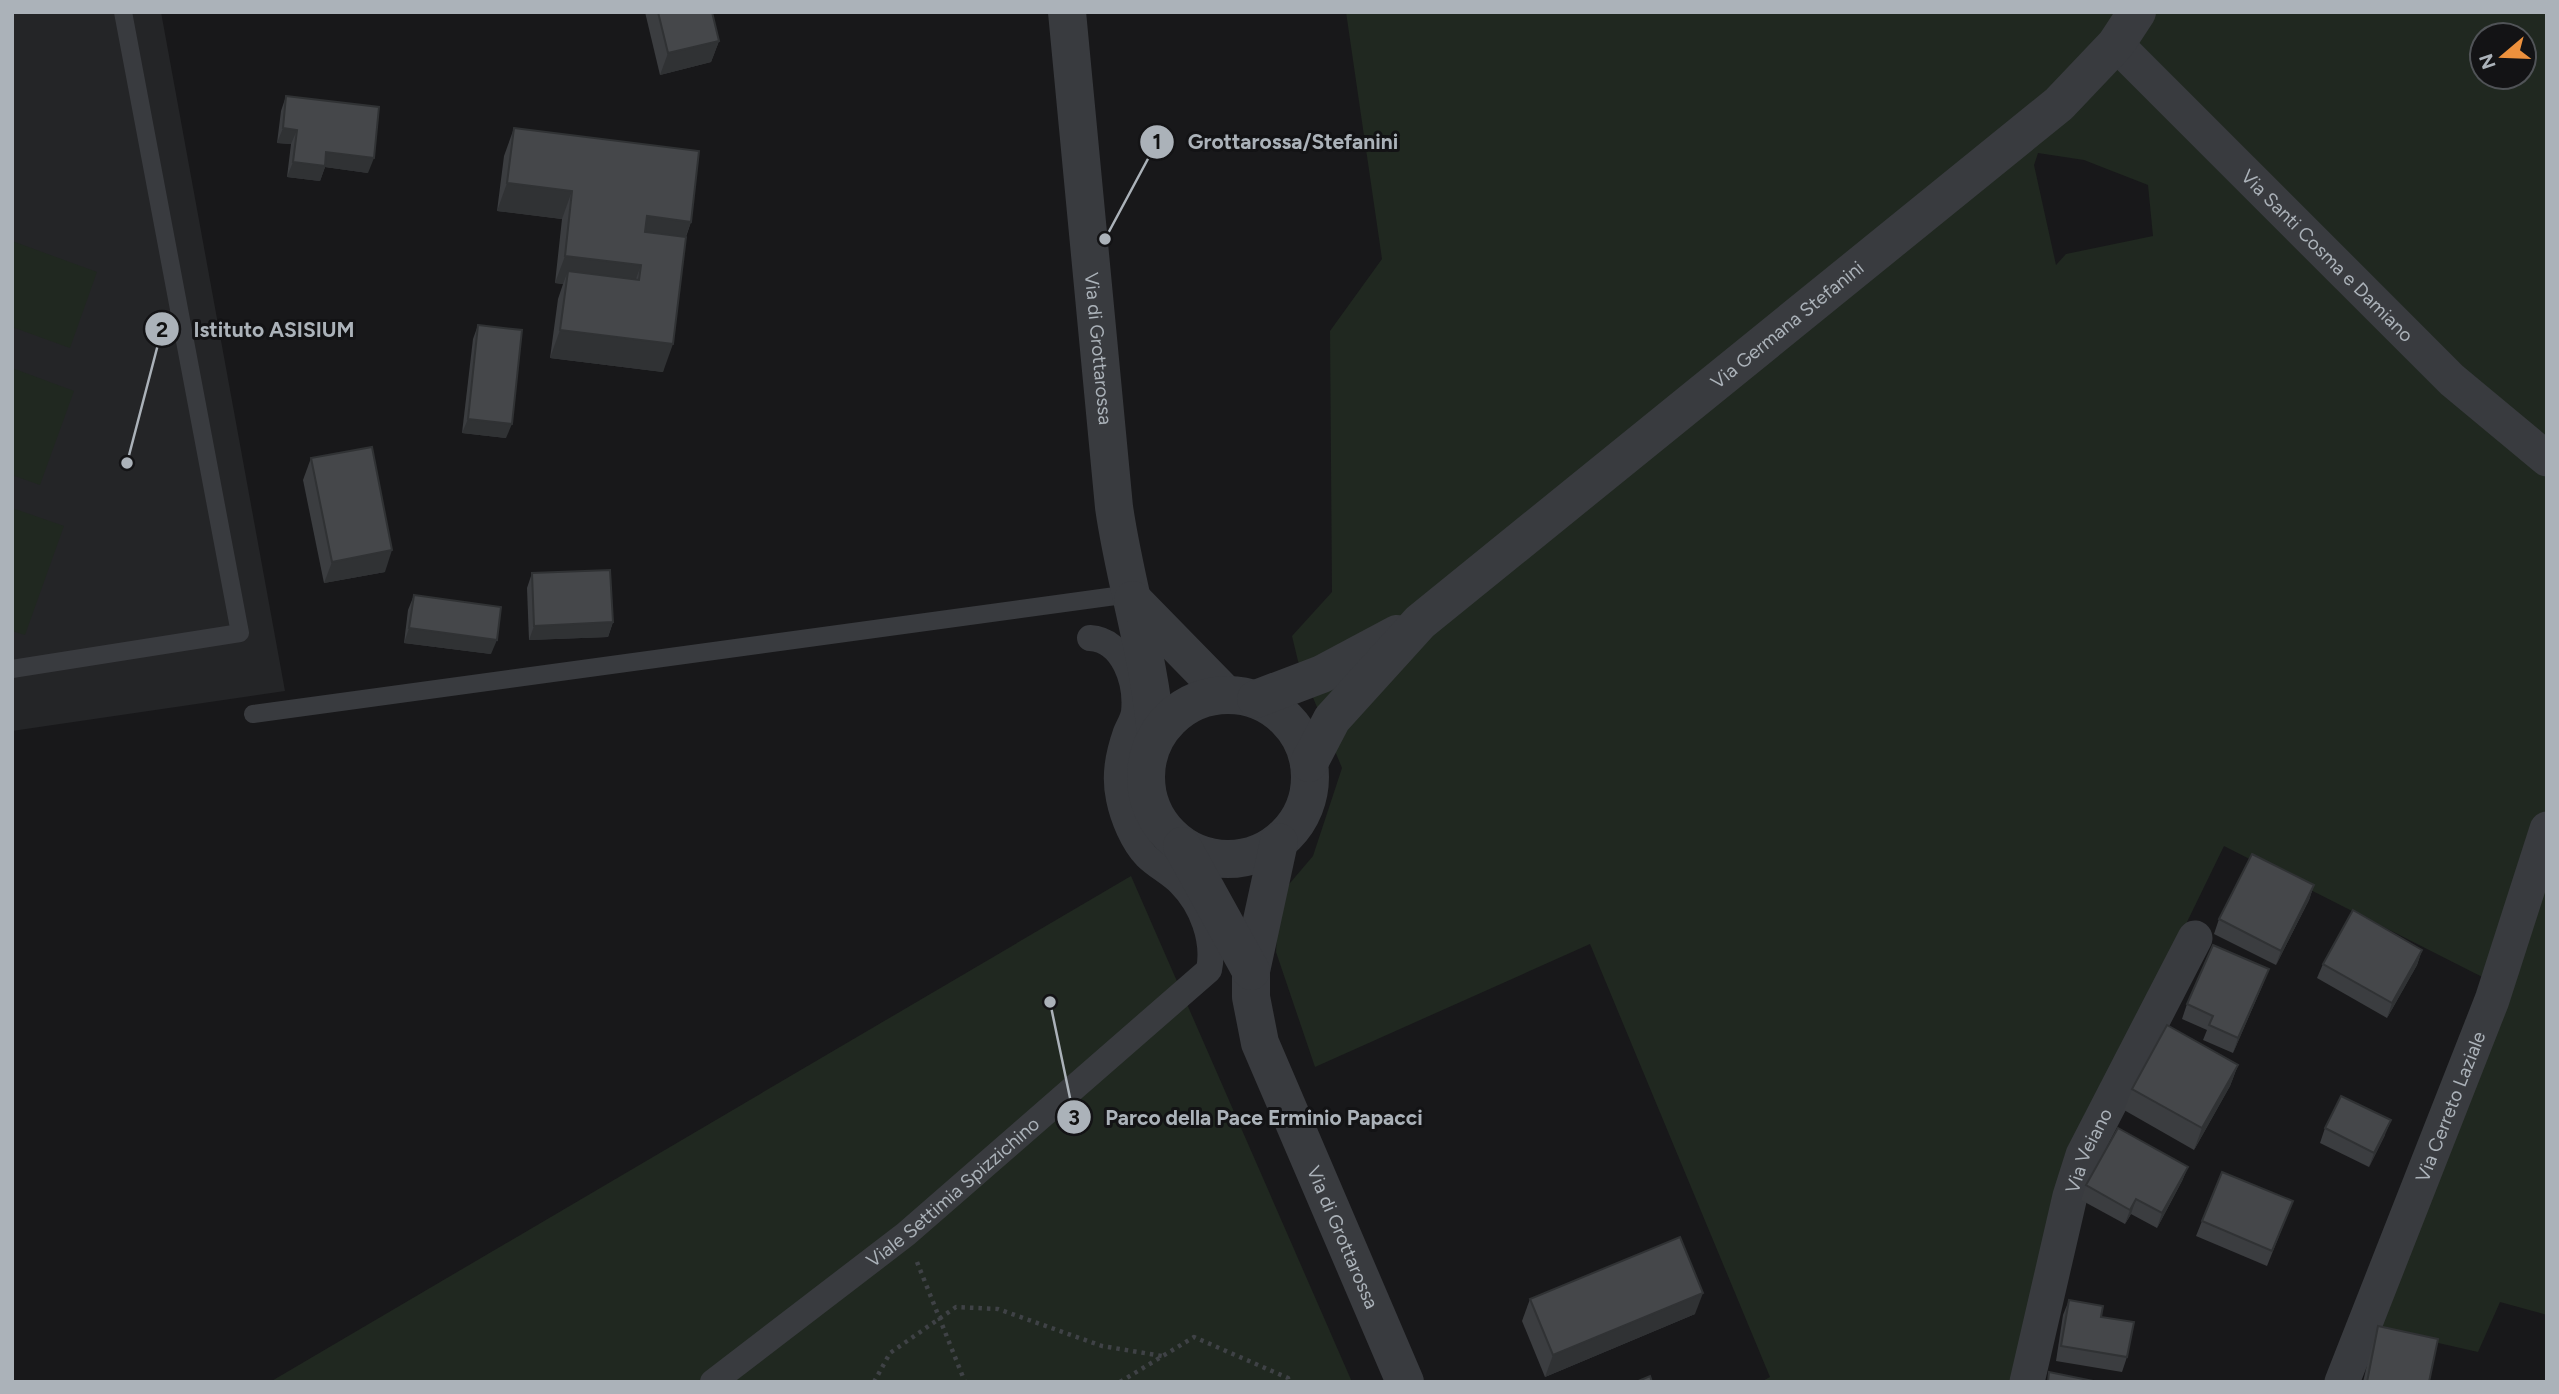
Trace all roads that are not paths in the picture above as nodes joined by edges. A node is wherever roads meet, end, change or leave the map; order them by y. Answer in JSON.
{"nodes":[{"id":1,"x":123,"y":12,"type":"edge"},
{"id":2,"x":1067,"y":12,"type":"edge"},
{"id":3,"x":2137,"y":12,"type":"edge"},
{"id":4,"x":2116,"y":44,"type":"junction"},
{"id":5,"x":2547,"y":459,"type":"edge"},
{"id":6,"x":1131,"y":597,"type":"junction"},
{"id":7,"x":1420,"y":622,"type":"junction"},
{"id":8,"x":1090,"y":638,"type":"dead end"},
{"id":9,"x":12,"y":669,"type":"edge"},
{"id":10,"x":1241,"y":696,"type":"junction"},
{"id":11,"x":253,"y":714,"type":"dead end"},
{"id":12,"x":1156,"y":736,"type":"junction"},
{"id":13,"x":1309,"y":763,"type":"junction"},
{"id":14,"x":2547,"y":829,"type":"edge"},
{"id":15,"x":1279,"y":842,"type":"junction"},
{"id":16,"x":1182,"y":846,"type":"junction"},
{"id":17,"x":2195,"y":938,"type":"dead end"},
{"id":18,"x":1251,"y":971,"type":"junction"},
{"id":19,"x":713,"y":1382,"type":"edge"},
{"id":20,"x":1405,"y":1382,"type":"edge"},
{"id":21,"x":2027,"y":1382,"type":"edge"},
{"id":22,"x":2342,"y":1382,"type":"edge"}],
"edges":[{"from":1,"to":9,"type":"lane"},
{"from":2,"to":6,"type":"street","name":"Via di Grottarossa"},
{"from":3,"to":4,"type":"street","name":"Via Germana Stefanini"},
{"from":4,"to":5,"type":"street","name":"Via Santi Cosma e Damiano"},
{"from":4,"to":7,"type":"street","name":"Via Germana Stefanini"},
{"from":6,"to":10,"type":"street"},
{"from":6,"to":11,"type":"lane"},
{"from":6,"to":12,"type":"street","name":"Via di Grottarossa"},
{"from":7,"to":10,"type":"street","name":"Via Germana Stefanini"},
{"from":7,"to":13,"type":"street","name":"Via Germana Stefanini"},
{"from":8,"to":19,"type":"street","name":"Viale Settimia Spizzichino"},
{"from":10,"to":12,"type":"street"},
{"from":10,"to":13,"type":"street"},
{"from":12,"to":16,"type":"street"},
{"from":13,"to":15,"type":"street"},
{"from":14,"to":22,"type":"street","name":"Via Cerreto Laziale"},
{"from":15,"to":16,"type":"street"},
{"from":15,"to":18,"type":"street","name":"Via di Grottarossa"},
{"from":16,"to":18,"type":"street","name":"Via di Grottarossa"},
{"from":17,"to":21,"type":"street","name":"Via Veiano"},
{"from":18,"to":20,"type":"street","name":"Via di Grottarossa"}]}
